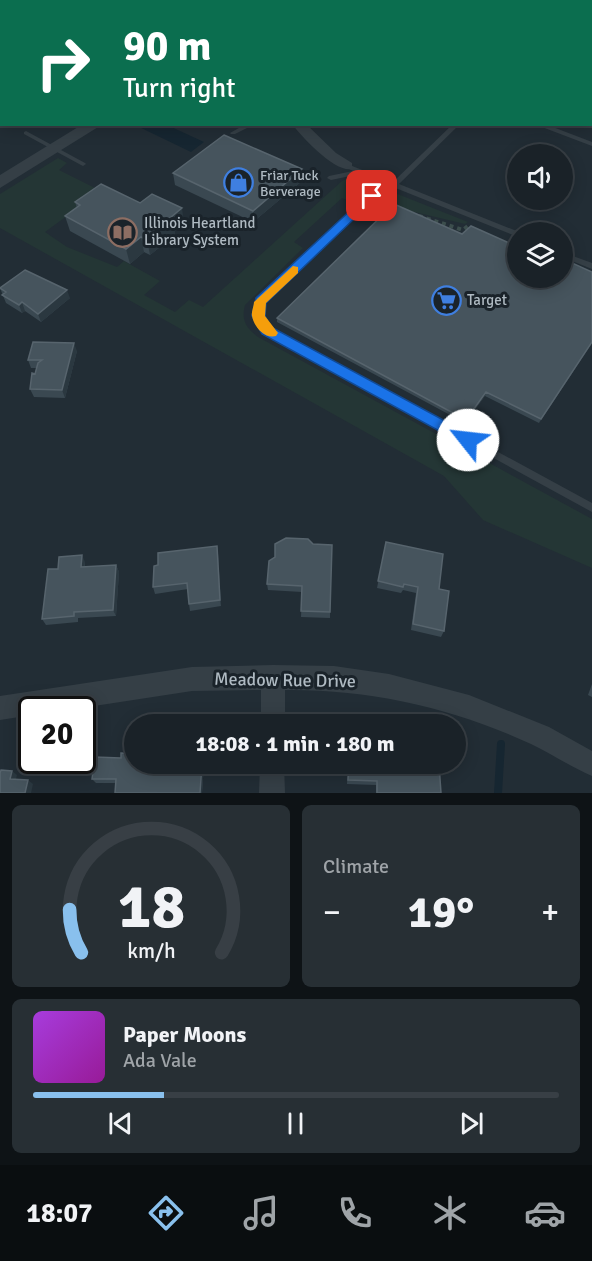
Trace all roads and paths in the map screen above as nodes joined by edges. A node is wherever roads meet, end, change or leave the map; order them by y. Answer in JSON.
{"nodes":[{"id":1,"x":91,"y":126,"type":"edge"},
{"id":2,"x":248,"y":126,"type":"edge"},
{"id":3,"x":300,"y":126,"type":"edge"},
{"id":4,"x":455,"y":126,"type":"edge"},
{"id":5,"x":542,"y":126,"type":"edge"},
{"id":6,"x":26,"y":133,"type":"dead end"},
{"id":7,"x":233,"y":133,"type":"dead end"},
{"id":8,"x":592,"y":144,"type":"edge"},
{"id":9,"x":55,"y":149,"type":"junction"},
{"id":10,"x":83,"y":164,"type":"dead end"},
{"id":11,"x":353,"y":169,"type":"junction"},
{"id":12,"x":331,"y":178,"type":"dead end"},
{"id":13,"x":0,"y":183,"type":"edge"},
{"id":14,"x":390,"y":183,"type":"junction"},
{"id":15,"x":409,"y":212,"type":"edge"},
{"id":16,"x":478,"y":229,"type":"edge"},
{"id":17,"x":507,"y":231,"type":"edge"},
{"id":18,"x":573,"y":258,"type":"edge"},
{"id":19,"x":592,"y":266,"type":"edge"},
{"id":20,"x":592,"y":508,"type":"edge"},
{"id":21,"x":273,"y":677,"type":"junction"},
{"id":22,"x":0,"y":708,"type":"edge"},
{"id":23,"x":273,"y":714,"type":"edge"},
{"id":24,"x":592,"y":764,"type":"edge"},
{"id":25,"x":272,"y":774,"type":"edge"},
{"id":26,"x":272,"y":793,"type":"edge"}],
"edges":[{"from":1,"to":9,"type":"street"},
{"from":2,"to":7,"type":"lane"},
{"from":3,"to":11,"type":"street"},
{"from":4,"to":14,"type":"lane"},
{"from":5,"to":8,"type":"lane"},
{"from":6,"to":9,"type":"lane"},
{"from":9,"to":10,"type":"lane"},
{"from":9,"to":13,"type":"street"},
{"from":11,"to":12,"type":"lane"},
{"from":11,"to":14,"type":"lane"},
{"from":14,"to":17,"type":"lane"},
{"from":14,"to":20,"type":"lane"},
{"from":15,"to":16,"type":"path"},
{"from":18,"to":19,"type":"lane"},
{"from":21,"to":22,"type":"street","name":"Meadow Rue Drive"},
{"from":21,"to":23,"type":"street"},
{"from":21,"to":24,"type":"street","name":"Meadow Rue Drive"},
{"from":25,"to":26,"type":"street"}]}
